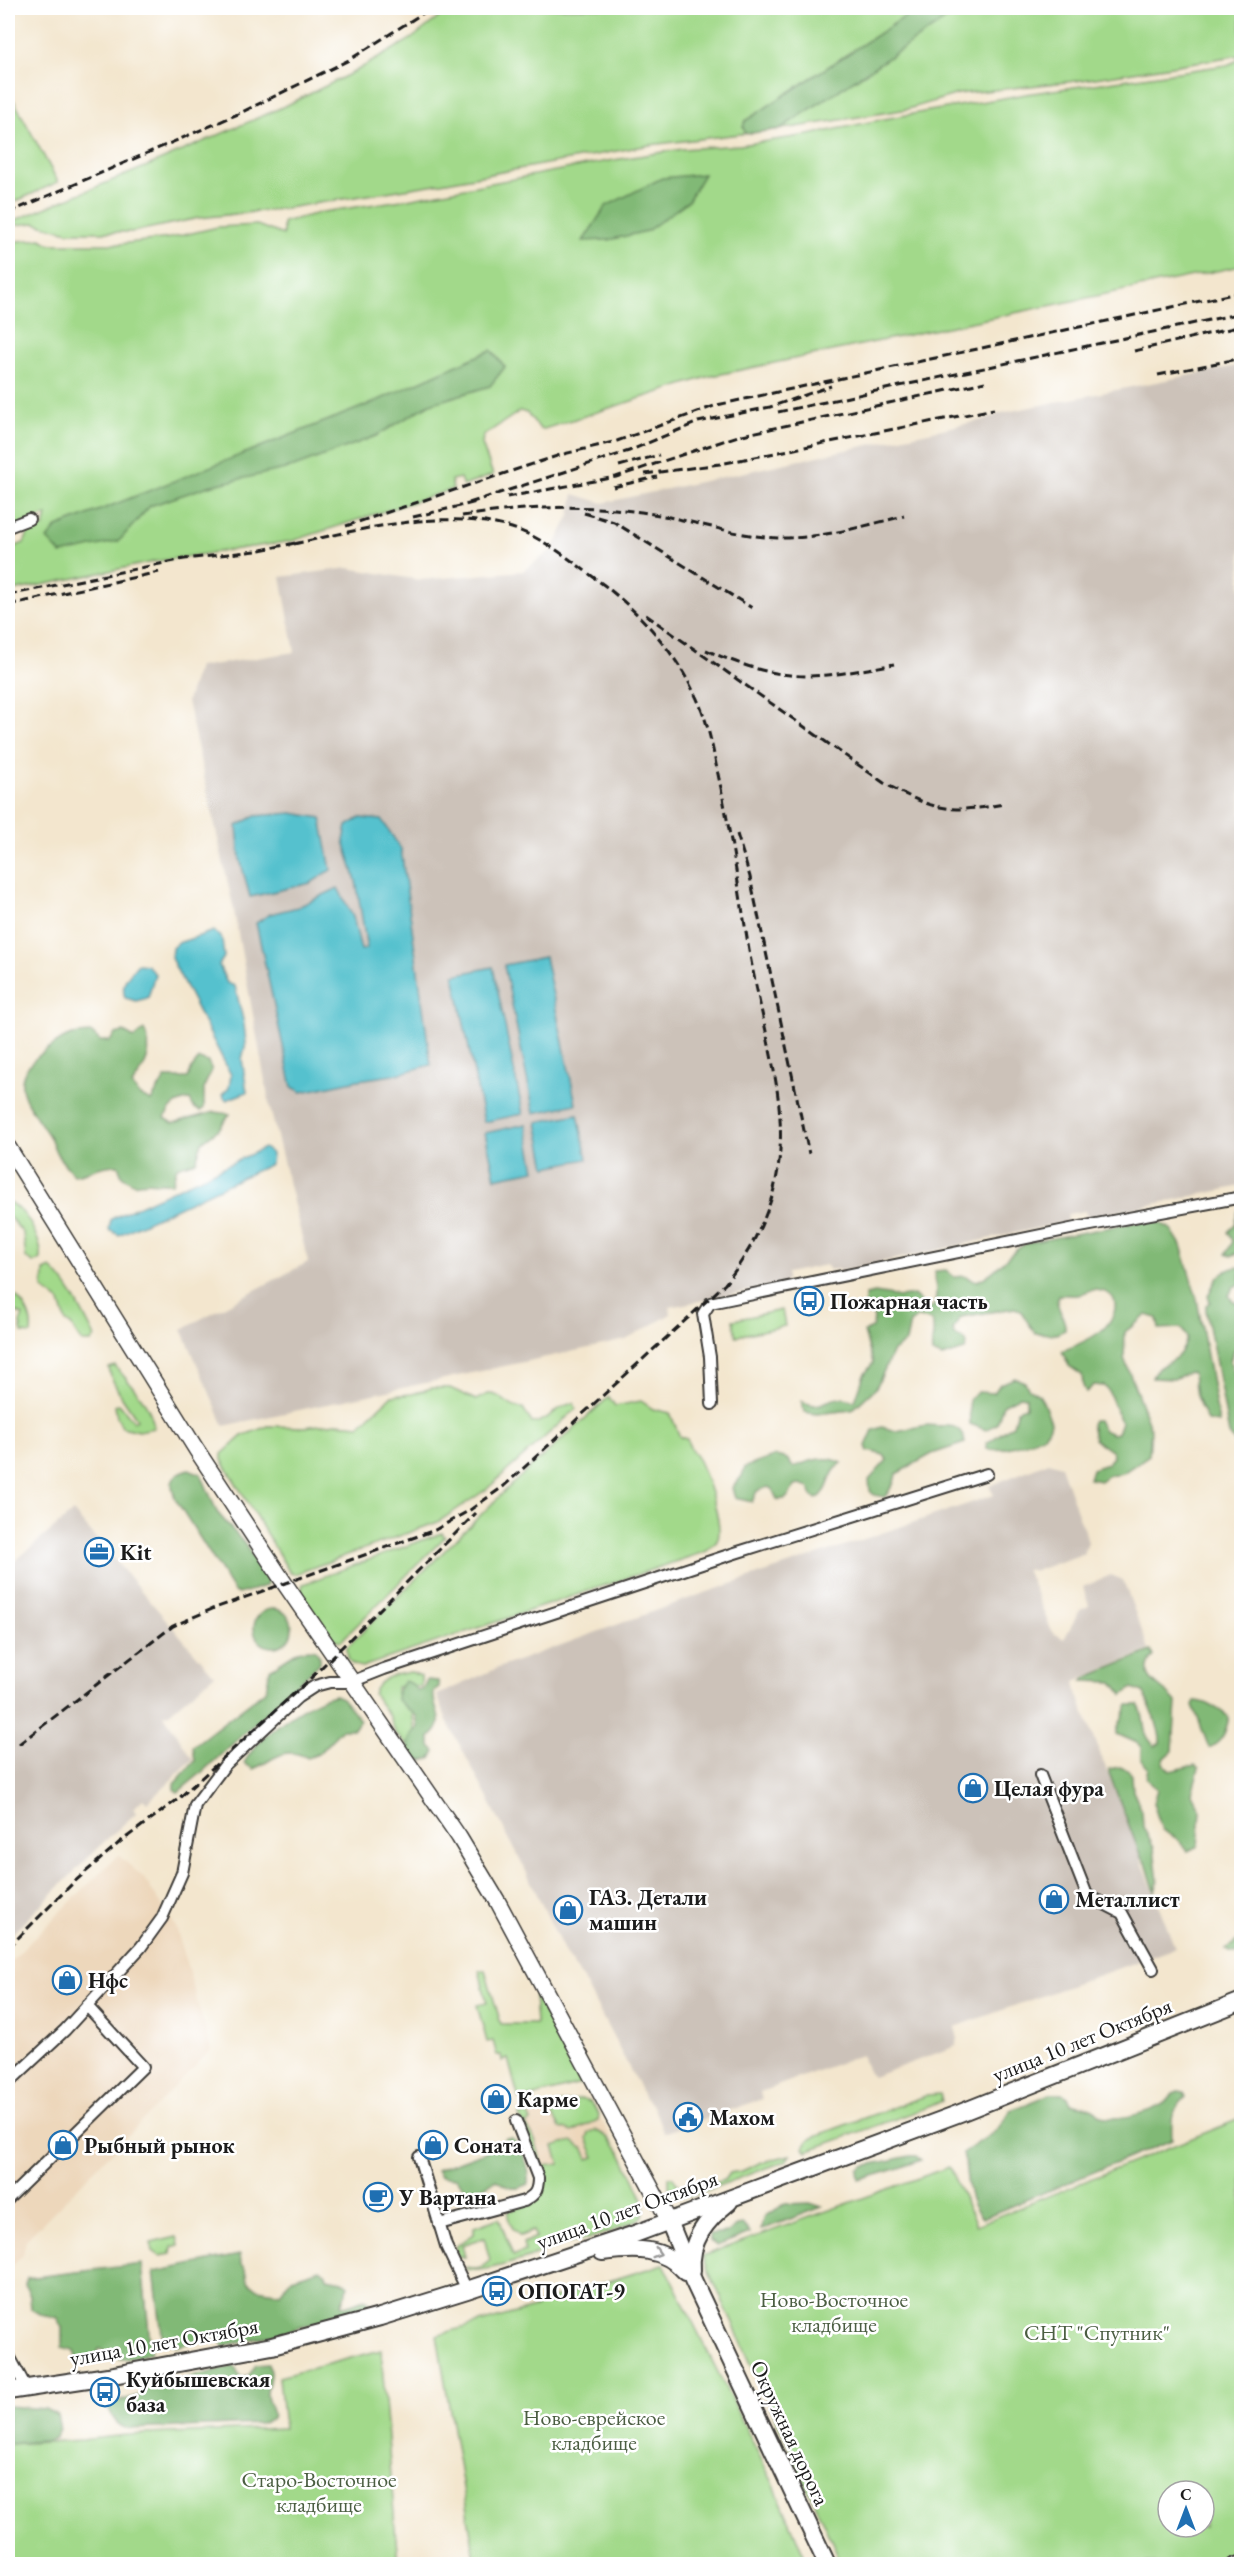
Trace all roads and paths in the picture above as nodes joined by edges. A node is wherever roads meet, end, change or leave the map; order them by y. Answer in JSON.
{"nodes":[{"id":1,"x":29,"y":519,"type":"dead end"},
{"id":2,"x":8,"y":527,"type":"edge"},
{"id":3,"x":8,"y":1147,"type":"edge"},
{"id":4,"x":1242,"y":1197,"type":"edge"},
{"id":5,"x":712,"y":1404,"type":"dead end"},
{"id":6,"x":987,"y":1474,"type":"dead end"},
{"id":7,"x":351,"y":1682,"type":"junction"},
{"id":8,"x":1040,"y":1775,"type":"dead end"},
{"id":9,"x":1153,"y":1969,"type":"dead end"},
{"id":10,"x":1242,"y":2001,"type":"edge"},
{"id":11,"x":87,"y":2006,"type":"junction"},
{"id":12,"x":8,"y":2083,"type":"edge"},
{"id":13,"x":516,"y":2121,"type":"dead end"},
{"id":14,"x":419,"y":2157,"type":"dead end"},
{"id":15,"x":744,"y":2192,"type":"junction"},
{"id":16,"x":8,"y":2199,"type":"edge"},
{"id":17,"x":669,"y":2221,"type":"junction"},
{"id":18,"x":439,"y":2224,"type":"junction"},
{"id":19,"x":579,"y":2253,"type":"junction"},
{"id":20,"x":693,"y":2280,"type":"junction"},
{"id":21,"x":467,"y":2290,"type":"junction"},
{"id":22,"x":8,"y":2354,"type":"edge"},
{"id":23,"x":27,"y":2389,"type":"junction"},
{"id":24,"x":8,"y":2391,"type":"edge"},
{"id":25,"x":1242,"y":2561,"type":"edge"},
{"id":26,"x":827,"y":2565,"type":"edge"},
{"id":27,"x":1233,"y":2565,"type":"edge"}],
"edges":[{"from":1,"to":2,"type":"street"},
{"from":3,"to":7,"type":"street"},
{"from":4,"to":5,"type":"street"},
{"from":6,"to":7,"type":"street"},
{"from":7,"to":11,"type":"street"},
{"from":7,"to":17,"type":"street"},
{"from":8,"to":9,"type":"street"},
{"from":10,"to":15,"type":"main road","name":"улица 10 лет Октября"},
{"from":11,"to":12,"type":"street"},
{"from":11,"to":16,"type":"street"},
{"from":13,"to":18,"type":"street"},
{"from":14,"to":18,"type":"street"},
{"from":15,"to":17,"type":"main road","name":"улица 10 лет Октября"},
{"from":15,"to":20,"type":"main road"},
{"from":17,"to":19,"type":"main road","name":"улица 10 лет Октября"},
{"from":17,"to":20,"type":"main road","name":"Окружная дорога"},
{"from":18,"to":21,"type":"street"},
{"from":19,"to":20,"type":"main road","one_way":true},
{"from":19,"to":21,"type":"main road","name":"улица 10 лет Октября"},
{"from":20,"to":26,"type":"main road","name":"Окружная дорога"},
{"from":21,"to":23,"type":"main road","name":"улица 10 лет Октября"},
{"from":22,"to":23,"type":"street"},
{"from":23,"to":24,"type":"main road","name":"улица 10 лет Октября"},
{"from":25,"to":27,"type":"street"}]}
